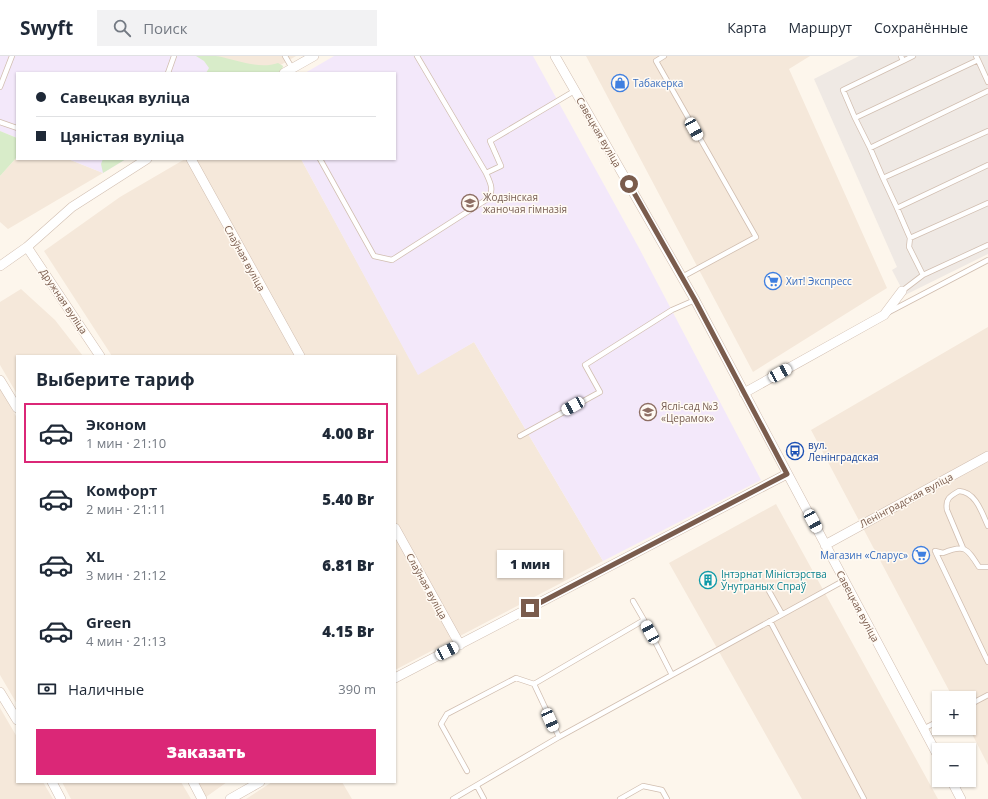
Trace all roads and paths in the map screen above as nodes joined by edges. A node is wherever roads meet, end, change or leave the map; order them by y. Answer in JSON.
{"nodes":[{"id":1,"x":12,"y":56,"type":"edge"},
{"id":2,"x":174,"y":56,"type":"edge"},
{"id":3,"x":285,"y":56,"type":"edge"},
{"id":4,"x":314,"y":56,"type":"edge"},
{"id":5,"x":417,"y":56,"type":"edge"},
{"id":6,"x":555,"y":56,"type":"edge"},
{"id":7,"x":664,"y":56,"type":"edge"},
{"id":8,"x":913,"y":56,"type":"edge"},
{"id":9,"x":902,"y":58,"type":"edge"},
{"id":10,"x":977,"y":58,"type":"edge"},
{"id":11,"x":288,"y":71,"type":"edge"},
{"id":12,"x":168,"y":72,"type":"edge"},
{"id":13,"x":988,"y":82,"type":"edge"},
{"id":14,"x":0,"y":87,"type":"edge"},
{"id":15,"x":576,"y":90,"type":"junction"},
{"id":16,"x":988,"y":91,"type":"edge"},
{"id":17,"x":855,"y":118,"type":"junction"},
{"id":18,"x":0,"y":122,"type":"edge"},
{"id":19,"x":16,"y":128,"type":"edge"},
{"id":20,"x":988,"y":131,"type":"edge"},
{"id":21,"x":870,"y":148,"type":"junction"},
{"id":22,"x":145,"y":160,"type":"edge"},
{"id":23,"x":192,"y":160,"type":"edge"},
{"id":24,"x":321,"y":160,"type":"edge"},
{"id":25,"x":988,"y":165,"type":"edge"},
{"id":26,"x":486,"y":173,"type":"junction"},
{"id":27,"x":883,"y":178,"type":"junction"},
{"id":28,"x":988,"y":203,"type":"edge"},
{"id":29,"x":897,"y":208,"type":"junction"},
{"id":30,"x":910,"y":238,"type":"junction"},
{"id":31,"x":988,"y":245,"type":"edge"},
{"id":32,"x":27,"y":247,"type":"junction"},
{"id":33,"x":988,"y":260,"type":"edge"},
{"id":34,"x":0,"y":266,"type":"edge"},
{"id":35,"x":923,"y":275,"type":"junction"},
{"id":36,"x":682,"y":277,"type":"junction"},
{"id":37,"x":902,"y":291,"type":"joint"},
{"id":38,"x":695,"y":300,"type":"junction"},
{"id":39,"x":884,"y":315,"type":"junction"},
{"id":40,"x":99,"y":355,"type":"edge"},
{"id":41,"x":299,"y":355,"type":"edge"},
{"id":42,"x":0,"y":380,"type":"edge"},
{"id":43,"x":744,"y":393,"type":"junction"},
{"id":44,"x":16,"y":406,"type":"edge"},
{"id":45,"x":520,"y":436,"type":"dead end"},
{"id":46,"x":988,"y":456,"type":"edge"},
{"id":47,"x":787,"y":474,"type":"junction"},
{"id":48,"x":988,"y":526,"type":"edge"},
{"id":49,"x":396,"y":530,"type":"edge"},
{"id":50,"x":825,"y":545,"type":"junction"},
{"id":51,"x":963,"y":548,"type":"junction"},
{"id":52,"x":988,"y":568,"type":"edge"},
{"id":53,"x":845,"y":580,"type":"junction"},
{"id":54,"x":769,"y":591,"type":"dead end"},
{"id":55,"x":633,"y":601,"type":"dead end"},
{"id":56,"x":782,"y":614,"type":"junction"},
{"id":57,"x":644,"y":620,"type":"junction"},
{"id":58,"x":770,"y":621,"type":"junction"},
{"id":59,"x":460,"y":645,"type":"junction"},
{"id":60,"x":988,"y":662,"type":"edge"},
{"id":61,"x":672,"y":675,"type":"junction"},
{"id":62,"x":396,"y":677,"type":"edge"},
{"id":63,"x":534,"y":684,"type":"junction"},
{"id":64,"x":0,"y":692,"type":"edge"},
{"id":65,"x":988,"y":695,"type":"edge"},
{"id":66,"x":976,"y":701,"type":"edge"},
{"id":67,"x":16,"y":718,"type":"edge"},
{"id":68,"x":932,"y":724,"type":"edge"},
{"id":69,"x":923,"y":729,"type":"junction"},
{"id":70,"x":559,"y":737,"type":"junction"},
{"id":71,"x":932,"y":745,"type":"edge"},
{"id":72,"x":467,"y":771,"type":"dead end"},
{"id":73,"x":53,"y":783,"type":"edge"},
{"id":74,"x":194,"y":783,"type":"edge"},
{"id":75,"x":258,"y":783,"type":"edge"},
{"id":76,"x":477,"y":786,"type":"junction"},
{"id":77,"x":955,"y":787,"type":"edge"},
{"id":78,"x":61,"y":799,"type":"edge"},
{"id":79,"x":202,"y":799,"type":"edge"},
{"id":80,"x":230,"y":799,"type":"edge"},
{"id":81,"x":453,"y":799,"type":"edge"},
{"id":82,"x":484,"y":799,"type":"edge"},
{"id":83,"x":620,"y":799,"type":"edge"},
{"id":84,"x":667,"y":799,"type":"edge"},
{"id":85,"x":864,"y":799,"type":"edge"},
{"id":86,"x":961,"y":799,"type":"edge"}],
"edges":[{"from":1,"to":14,"type":"lane"},
{"from":2,"to":12,"type":"lane"},
{"from":3,"to":11,"type":"lane"},
{"from":4,"to":11,"type":"street"},
{"from":5,"to":26,"type":"lane"},
{"from":6,"to":15,"type":"street","name":"Савецкая вуліца"},
{"from":7,"to":36,"type":"lane"},
{"from":8,"to":9,"type":"lane"},
{"from":9,"to":17,"type":"lane"},
{"from":10,"to":13,"type":"lane"},
{"from":10,"to":17,"type":"lane"},
{"from":15,"to":26,"type":"lane"},
{"from":15,"to":36,"type":"street","name":"Савецкая вуліца"},
{"from":16,"to":21,"type":"lane"},
{"from":17,"to":21,"type":"lane"},
{"from":18,"to":19,"type":"lane"},
{"from":20,"to":27,"type":"lane"},
{"from":21,"to":27,"type":"lane"},
{"from":22,"to":32,"type":"street"},
{"from":23,"to":41,"type":"street","name":"Слаўная вуліца"},
{"from":24,"to":26,"type":"lane"},
{"from":25,"to":29,"type":"lane"},
{"from":27,"to":29,"type":"lane"},
{"from":28,"to":30,"type":"lane"},
{"from":29,"to":30,"type":"lane"},
{"from":30,"to":35,"type":"lane"},
{"from":31,"to":35,"type":"lane"},
{"from":32,"to":34,"type":"street"},
{"from":32,"to":40,"type":"street","name":"Дружная вуліца"},
{"from":33,"to":39,"type":"lane"},
{"from":35,"to":37,"type":"lane"},
{"from":36,"to":38,"type":"street","name":"Савецкая вуліца"},
{"from":37,"to":39,"type":"street"},
{"from":38,"to":43,"type":"street","name":"Савецкая вуліца"},
{"from":38,"to":45,"type":"lane"},
{"from":39,"to":43,"type":"street"},
{"from":42,"to":44,"type":"street"},
{"from":43,"to":47,"type":"street","name":"Савецкая вуліца"},
{"from":46,"to":50,"type":"street","name":"Ленінградская вуліца"},
{"from":47,"to":50,"type":"street","name":"Савецкая вуліца"},
{"from":47,"to":59,"type":"street"},
{"from":48,"to":51,"type":"lane"},
{"from":49,"to":59,"type":"street","name":"Слаўная вуліца"},
{"from":50,"to":53,"type":"street","name":"Савецкая вуліца"},
{"from":51,"to":52,"type":"lane"},
{"from":51,"to":60,"type":"lane"},
{"from":53,"to":56,"type":"lane"},
{"from":53,"to":69,"type":"street","name":"Савецкая вуліца"},
{"from":54,"to":56,"type":"lane"},
{"from":55,"to":57,"type":"lane"},
{"from":56,"to":58,"type":"lane"},
{"from":57,"to":61,"type":"lane"},
{"from":57,"to":63,"type":"lane"},
{"from":58,"to":61,"type":"lane"},
{"from":58,"to":85,"type":"lane"},
{"from":59,"to":62,"type":"street"},
{"from":61,"to":70,"type":"lane"},
{"from":63,"to":70,"type":"lane"},
{"from":63,"to":72,"type":"lane"},
{"from":64,"to":67,"type":"street"},
{"from":65,"to":66,"type":"lane"},
{"from":68,"to":69,"type":"lane"},
{"from":69,"to":71,"type":"street","name":"Савецкая вуліца"},
{"from":70,"to":76,"type":"lane"},
{"from":73,"to":78,"type":"street"},
{"from":74,"to":79,"type":"street"},
{"from":75,"to":80,"type":"street"},
{"from":76,"to":81,"type":"lane"},
{"from":76,"to":82,"type":"lane"},
{"from":77,"to":86,"type":"street"},
{"from":83,"to":84,"type":"lane"}]}
